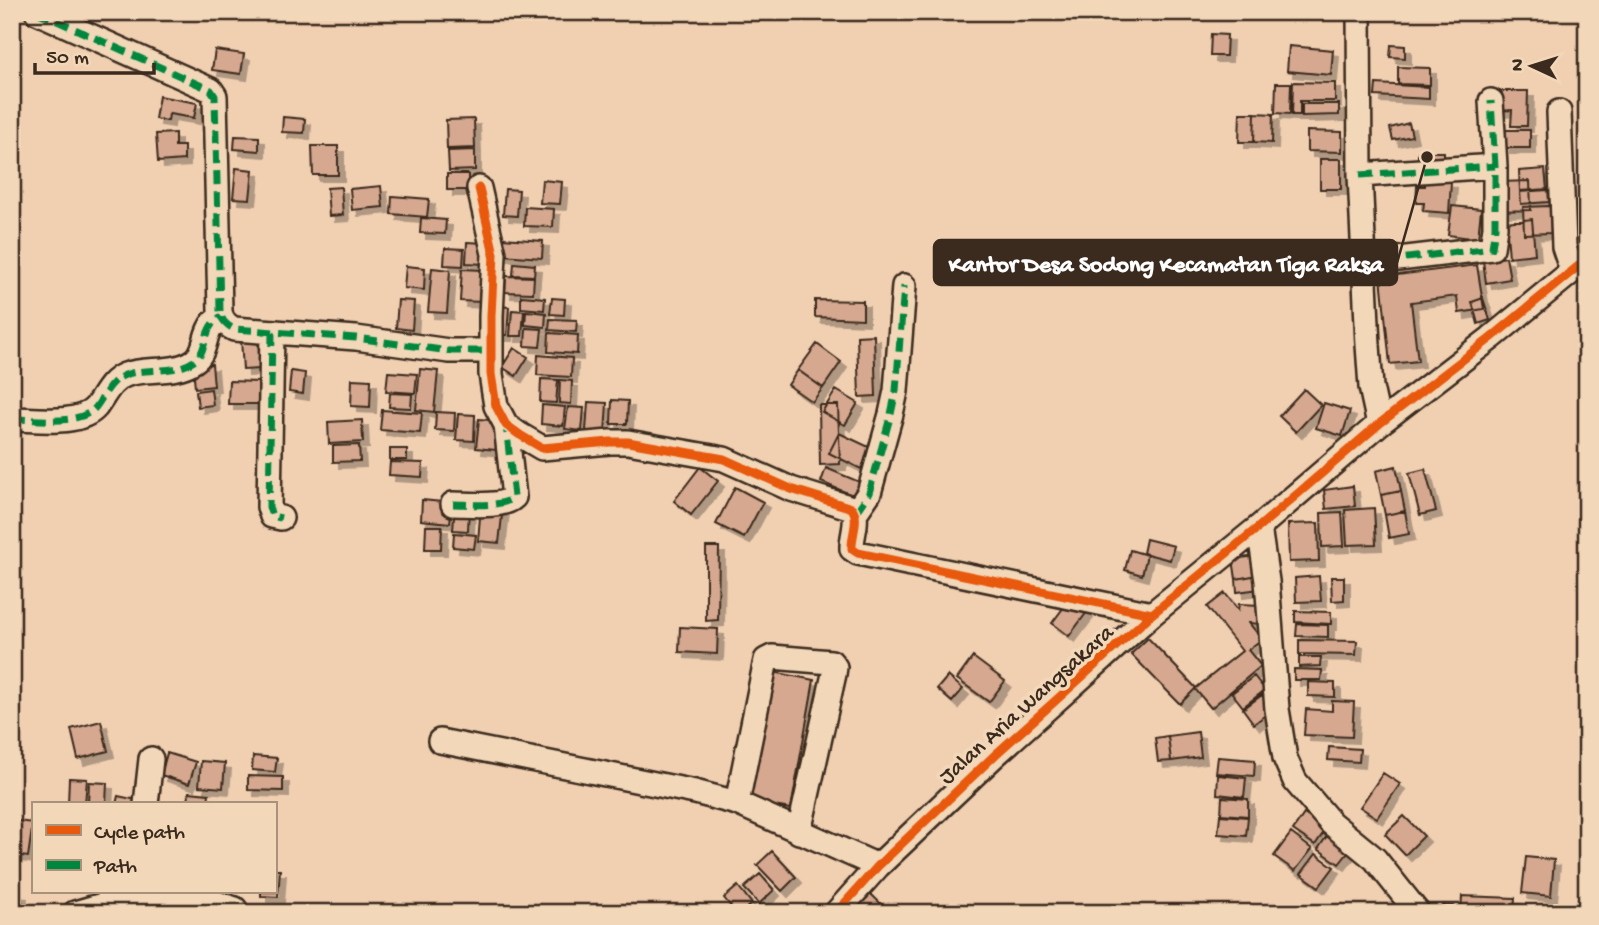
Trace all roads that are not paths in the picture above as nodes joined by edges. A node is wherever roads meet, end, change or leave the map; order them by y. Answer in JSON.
{"nodes":[{"id":1,"x":37,"y":12,"type":"edge"},
{"id":2,"x":1359,"y":12,"type":"edge"},
{"id":3,"x":1491,"y":101,"type":"dead end"},
{"id":4,"x":1559,"y":112,"type":"dead end"},
{"id":5,"x":1495,"y":166,"type":"junction"},
{"id":6,"x":1360,"y":175,"type":"junction"},
{"id":7,"x":479,"y":188,"type":"dead end"},
{"id":8,"x":1364,"y":263,"type":"junction"},
{"id":9,"x":1580,"y":264,"type":"edge"},
{"id":10,"x":904,"y":286,"type":"dead end"},
{"id":11,"x":221,"y":316,"type":"junction"},
{"id":12,"x":272,"y":332,"type":"junction"},
{"id":13,"x":490,"y":351,"type":"junction"},
{"id":14,"x":12,"y":419,"type":"edge"},
{"id":15,"x":1380,"y":424,"type":"junction"},
{"id":16,"x":506,"y":425,"type":"junction"},
{"id":17,"x":453,"y":503,"type":"dead end"},
{"id":18,"x":856,"y":512,"type":"junction"},
{"id":19,"x":281,"y":518,"type":"dead end"},
{"id":20,"x":1259,"y":527,"type":"junction"},
{"id":21,"x":1152,"y":614,"type":"junction"},
{"id":22,"x":440,"y":741,"type":"dead end"},
{"id":23,"x":150,"y":760,"type":"dead end"},
{"id":24,"x":146,"y":802,"type":"edge"},
{"id":25,"x":737,"y":803,"type":"junction"},
{"id":26,"x":799,"y":832,"type":"junction"},
{"id":27,"x":878,"y":866,"type":"junction"},
{"id":28,"x":124,"y":895,"type":"edge"},
{"id":29,"x":235,"y":909,"type":"dead end"},
{"id":30,"x":75,"y":913,"type":"edge"},
{"id":31,"x":836,"y":913,"type":"edge"},
{"id":32,"x":1418,"y":913,"type":"edge"}],
"edges":[{"from":1,"to":11,"type":"street"},
{"from":2,"to":6,"type":"street"},
{"from":3,"to":5,"type":"street"},
{"from":4,"to":9,"type":"street"},
{"from":5,"to":6,"type":"street"},
{"from":5,"to":8,"type":"street"},
{"from":6,"to":8,"type":"street"},
{"from":7,"to":13,"type":"street"},
{"from":8,"to":15,"type":"street"},
{"from":9,"to":15,"type":"street","name":"Jalan Aria Wangsakara"},
{"from":10,"to":18,"type":"street"},
{"from":11,"to":12,"type":"street"},
{"from":11,"to":14,"type":"street"},
{"from":12,"to":13,"type":"street"},
{"from":12,"to":19,"type":"street"},
{"from":13,"to":16,"type":"street"},
{"from":15,"to":20,"type":"street","name":"Jalan Aria Wangsakara"},
{"from":16,"to":17,"type":"street"},
{"from":16,"to":18,"type":"street"},
{"from":18,"to":21,"type":"street"},
{"from":20,"to":21,"type":"street","name":"Jalan Aria Wangsakara"},
{"from":20,"to":32,"type":"street"},
{"from":21,"to":27,"type":"street","name":"Jalan Aria Wangsakara"},
{"from":22,"to":25,"type":"street"},
{"from":23,"to":24,"type":"street"},
{"from":25,"to":26,"type":"street"},
{"from":25,"to":26,"type":"street"},
{"from":26,"to":27,"type":"street"},
{"from":27,"to":31,"type":"street","name":"Jalan Aria Wangsakara"},
{"from":28,"to":29,"type":"street"},
{"from":28,"to":30,"type":"street"}]}
